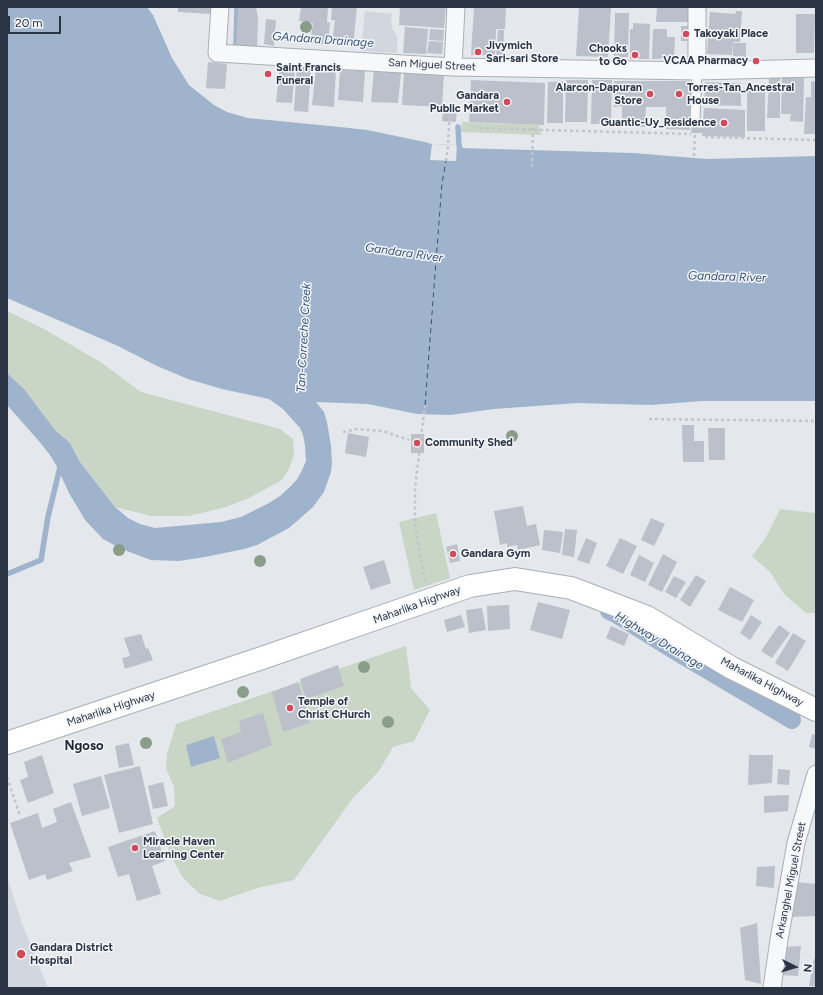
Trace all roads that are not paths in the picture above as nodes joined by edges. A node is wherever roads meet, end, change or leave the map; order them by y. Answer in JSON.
{"nodes":[{"id":1,"x":220,"y":7,"type":"edge"},
{"id":2,"x":456,"y":7,"type":"edge"},
{"id":3,"x":697,"y":7,"type":"edge"},
{"id":4,"x":453,"y":67,"type":"junction"},
{"id":5,"x":816,"y":68,"type":"edge"},
{"id":6,"x":697,"y":71,"type":"junction"},
{"id":7,"x":695,"y":119,"type":"road end"},
{"id":8,"x":816,"y":710,"type":"edge"},
{"id":9,"x":7,"y":743,"type":"edge"},
{"id":10,"x":816,"y":774,"type":"edge"},
{"id":11,"x":772,"y":988,"type":"edge"}],
"edges":[{"from":1,"to":4,"type":"street","name":"San Miguel Street"},
{"from":2,"to":4,"type":"street"},
{"from":3,"to":6,"type":"street"},
{"from":4,"to":6,"type":"street","name":"San Miguel Street"},
{"from":5,"to":6,"type":"street","name":"San Miguel Street"},
{"from":6,"to":7,"type":"lane"},
{"from":8,"to":9,"type":"main road","name":"Maharlika Highway"},
{"from":10,"to":11,"type":"street","name":"Arkanghel Miguel Street"}]}
